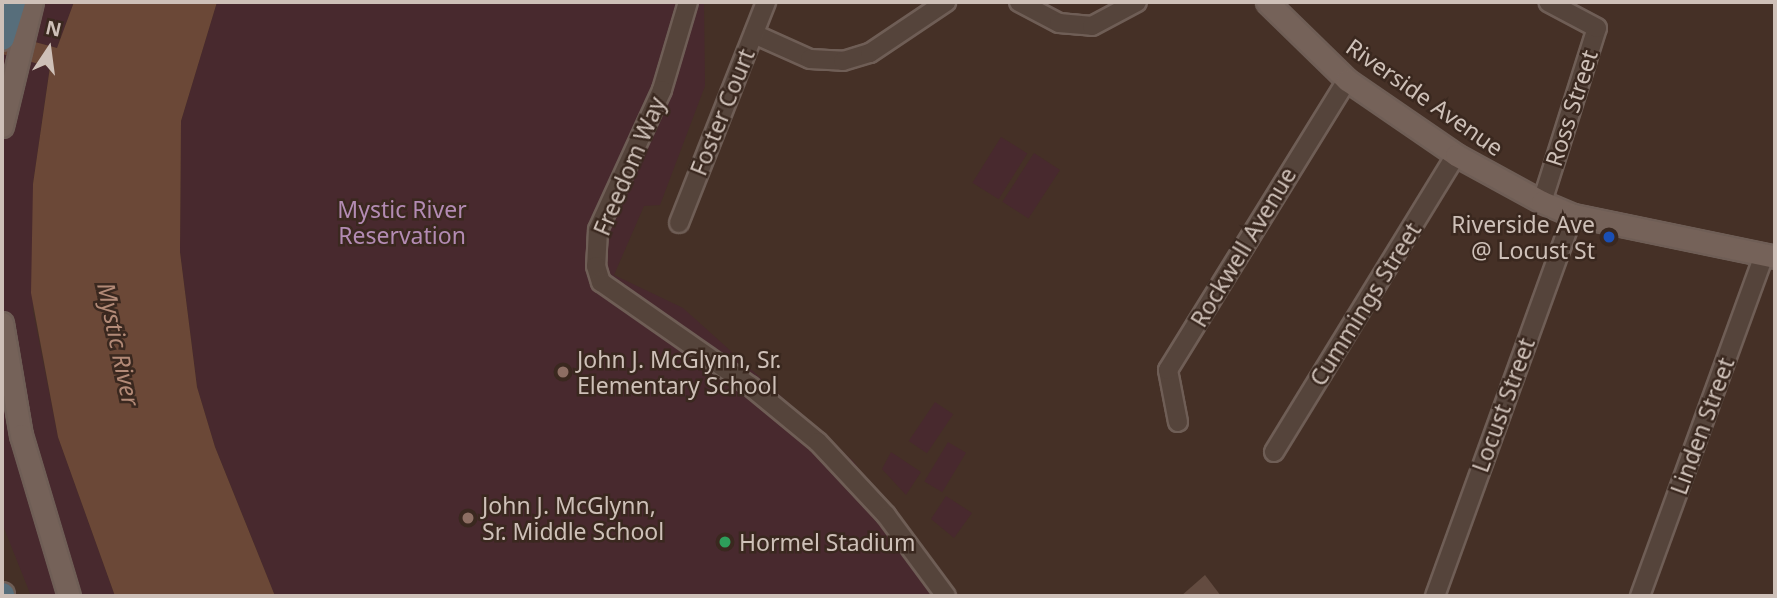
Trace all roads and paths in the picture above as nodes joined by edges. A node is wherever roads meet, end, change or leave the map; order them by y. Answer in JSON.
{"nodes":[{"id":1,"x":13,"y":2,"type":"edge"},
{"id":2,"x":32,"y":2,"type":"edge"},
{"id":3,"x":688,"y":2,"type":"edge"},
{"id":4,"x":766,"y":2,"type":"edge"},
{"id":5,"x":946,"y":2,"type":"edge"},
{"id":6,"x":1019,"y":2,"type":"edge"},
{"id":7,"x":1137,"y":2,"type":"edge"},
{"id":8,"x":1266,"y":2,"type":"edge"},
{"id":9,"x":1548,"y":2,"type":"edge"},
{"id":10,"x":754,"y":34,"type":"junction"},
{"id":11,"x":2,"y":38,"type":"edge"},
{"id":12,"x":1347,"y":80,"type":"junction"},
{"id":13,"x":2,"y":126,"type":"edge"},
{"id":14,"x":1456,"y":155,"type":"junction"},
{"id":15,"x":1542,"y":202,"type":"junction"},
{"id":16,"x":1573,"y":215,"type":"junction"},
{"id":17,"x":680,"y":223,"type":"dead end"},
{"id":18,"x":1769,"y":256,"type":"edge"},
{"id":19,"x":2,"y":323,"type":"edge"},
{"id":20,"x":1178,"y":422,"type":"dead end"},
{"id":21,"x":1274,"y":452,"type":"dead end"},
{"id":22,"x":69,"y":596,"type":"edge"},
{"id":23,"x":946,"y":596,"type":"edge"},
{"id":24,"x":1435,"y":596,"type":"edge"},
{"id":25,"x":1640,"y":596,"type":"edge"}],
"edges":[{"from":1,"to":11,"type":"highway"},
{"from":2,"to":13,"type":"main road"},
{"from":3,"to":23,"type":"street","name":"Freedom Way"},
{"from":4,"to":10,"type":"street","name":"Foster Court"},
{"from":5,"to":10,"type":"street"},
{"from":6,"to":7,"type":"street"},
{"from":8,"to":12,"type":"main road","name":"Riverside Avenue"},
{"from":9,"to":15,"type":"street","name":"Ross Street"},
{"from":10,"to":17,"type":"street","name":"Foster Court"},
{"from":12,"to":14,"type":"main road","name":"Riverside Avenue"},
{"from":12,"to":20,"type":"street","name":"Rockwell Avenue"},
{"from":14,"to":15,"type":"main road","name":"Riverside Avenue"},
{"from":14,"to":21,"type":"street","name":"Cummings Street"},
{"from":15,"to":16,"type":"main road","name":"Riverside Avenue"},
{"from":16,"to":18,"type":"main road","name":"Riverside Avenue"},
{"from":16,"to":24,"type":"street","name":"Locust Street"},
{"from":18,"to":25,"type":"street","name":"Linden Street"},
{"from":19,"to":22,"type":"main road"}]}
